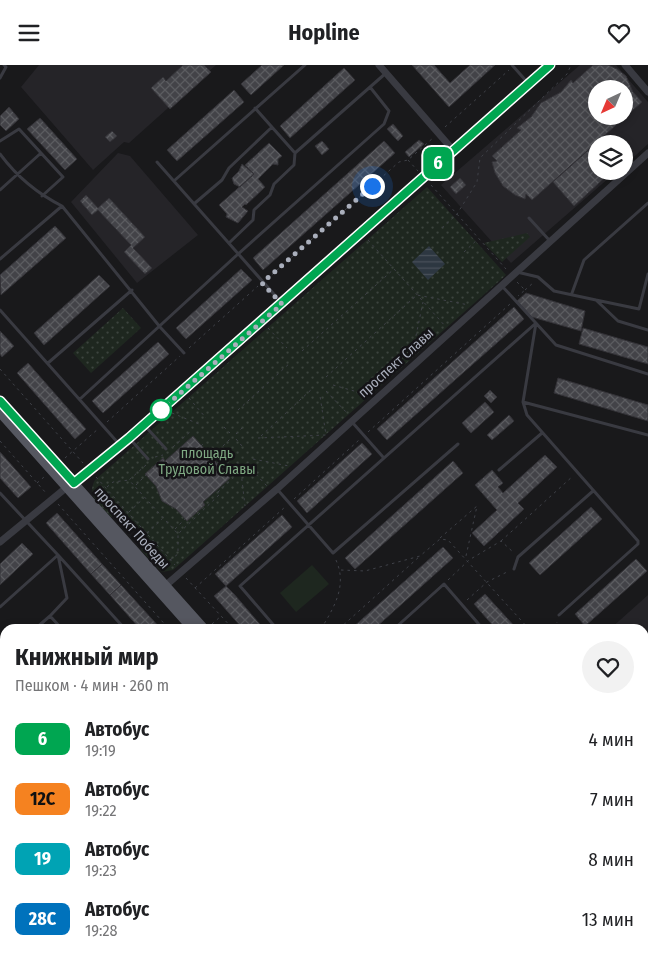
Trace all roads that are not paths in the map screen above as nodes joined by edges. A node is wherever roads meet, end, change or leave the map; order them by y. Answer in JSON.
{"nodes":[{"id":1,"x":4,"y":65,"type":"edge"},
{"id":2,"x":305,"y":65,"type":"edge"},
{"id":3,"x":379,"y":65,"type":"edge"},
{"id":4,"x":550,"y":65,"type":"edge"},
{"id":5,"x":625,"y":65,"type":"edge"},
{"id":6,"x":513,"y":66,"type":"edge"},
{"id":7,"x":386,"y":73,"type":"junction"},
{"id":8,"x":0,"y":78,"type":"edge"},
{"id":9,"x":528,"y":83,"type":"junction"},
{"id":10,"x":370,"y":87,"type":"junction"},
{"id":11,"x":648,"y":92,"type":"edge"},
{"id":12,"x":256,"y":108,"type":"junction"},
{"id":13,"x":272,"y":127,"type":"junction"},
{"id":14,"x":0,"y":141,"type":"edge"},
{"id":15,"x":453,"y":150,"type":"junction"},
{"id":16,"x":41,"y":153,"type":"junction"},
{"id":17,"x":295,"y":153,"type":"junction"},
{"id":18,"x":648,"y":153,"type":"edge"},
{"id":19,"x":0,"y":154,"type":"edge"},
{"id":20,"x":157,"y":162,"type":"dead end"},
{"id":21,"x":16,"y":175,"type":"junction"},
{"id":22,"x":175,"y":180,"type":"junction"},
{"id":23,"x":0,"y":190,"type":"edge"},
{"id":24,"x":42,"y":196,"type":"junction"},
{"id":25,"x":195,"y":203,"type":"junction"},
{"id":26,"x":648,"y":203,"type":"edge"},
{"id":27,"x":62,"y":206,"type":"junction"},
{"id":28,"x":528,"y":218,"type":"dead end"},
{"id":29,"x":550,"y":241,"type":"junction"},
{"id":30,"x":229,"y":243,"type":"junction"},
{"id":31,"x":237,"y":255,"type":"junction"},
{"id":32,"x":0,"y":259,"type":"edge"},
{"id":33,"x":514,"y":274,"type":"junction"},
{"id":34,"x":648,"y":274,"type":"edge"},
{"id":35,"x":502,"y":286,"type":"junction"},
{"id":36,"x":132,"y":290,"type":"junction"},
{"id":37,"x":572,"y":293,"type":"junction"},
{"id":38,"x":596,"y":300,"type":"junction"},
{"id":39,"x":282,"y":304,"type":"junction"},
{"id":40,"x":0,"y":310,"type":"edge"},
{"id":41,"x":536,"y":323,"type":"junction"},
{"id":42,"x":160,"y":327,"type":"junction"},
{"id":43,"x":648,"y":330,"type":"edge"},
{"id":44,"x":184,"y":353,"type":"road end"},
{"id":45,"x":48,"y":363,"type":"junction"},
{"id":46,"x":648,"y":374,"type":"edge"},
{"id":47,"x":80,"y":399,"type":"junction"},
{"id":48,"x":0,"y":401,"type":"edge"},
{"id":49,"x":523,"y":402,"type":"junction"},
{"id":50,"x":0,"y":412,"type":"edge"},
{"id":51,"x":350,"y":418,"type":"junction"},
{"id":52,"x":144,"y":424,"type":"junction"},
{"id":53,"x":542,"y":433,"type":"junction"},
{"id":54,"x":648,"y":435,"type":"edge"},
{"id":55,"x":129,"y":438,"type":"junction"},
{"id":56,"x":458,"y":443,"type":"dead end"},
{"id":57,"x":120,"y":445,"type":"junction"},
{"id":58,"x":166,"y":449,"type":"dead end"},
{"id":59,"x":383,"y":457,"type":"junction"},
{"id":60,"x":148,"y":459,"type":"dead end"},
{"id":61,"x":499,"y":470,"type":"dead end"},
{"id":62,"x":70,"y":485,"type":"junction"},
{"id":63,"x":277,"y":489,"type":"junction"},
{"id":64,"x":593,"y":491,"type":"junction"},
{"id":65,"x":0,"y":493,"type":"edge"},
{"id":66,"x":25,"y":519,"type":"junction"},
{"id":67,"x":308,"y":524,"type":"junction"},
{"id":68,"x":0,"y":542,"type":"edge"},
{"id":69,"x":58,"y":555,"type":"junction"},
{"id":70,"x":514,"y":569,"type":"road end"},
{"id":71,"x":162,"y":588,"type":"junction"},
{"id":72,"x":0,"y":607,"type":"edge"},
{"id":73,"x":559,"y":615,"type":"road end"},
{"id":74,"x":50,"y":616,"type":"junction"},
{"id":75,"x":41,"y":624,"type":"edge"},
{"id":76,"x":57,"y":624,"type":"edge"},
{"id":77,"x":120,"y":624,"type":"edge"},
{"id":78,"x":189,"y":624,"type":"edge"},
{"id":79,"x":202,"y":624,"type":"edge"},
{"id":80,"x":273,"y":624,"type":"edge"},
{"id":81,"x":400,"y":624,"type":"edge"},
{"id":82,"x":479,"y":624,"type":"edge"}],
"edges":[{"from":1,"to":8,"type":"lane"},
{"from":2,"to":12,"type":"lane"},
{"from":3,"to":7,"type":"street"},
{"from":4,"to":9,"type":"main road"},
{"from":5,"to":11,"type":"street"},
{"from":6,"to":9,"type":"lane"},
{"from":7,"to":10,"type":"lane"},
{"from":7,"to":15,"type":"street"},
{"from":9,"to":15,"type":"main road"},
{"from":10,"to":17,"type":"lane"},
{"from":10,"to":31,"type":"lane"},
{"from":12,"to":13,"type":"lane"},
{"from":12,"to":22,"type":"lane"},
{"from":13,"to":17,"type":"lane"},
{"from":13,"to":25,"type":"lane"},
{"from":14,"to":16,"type":"lane"},
{"from":15,"to":39,"type":"main road"},
{"from":16,"to":21,"type":"lane"},
{"from":16,"to":24,"type":"lane"},
{"from":17,"to":30,"type":"lane"},
{"from":18,"to":29,"type":"street","name":"проспект Славы"},
{"from":19,"to":21,"type":"lane"},
{"from":20,"to":22,"type":"lane"},
{"from":21,"to":23,"type":"lane"},
{"from":21,"to":24,"type":"lane"},
{"from":22,"to":25,"type":"lane"},
{"from":24,"to":27,"type":"lane"},
{"from":25,"to":30,"type":"lane"},
{"from":26,"to":37,"type":"lane"},
{"from":27,"to":32,"type":"lane"},
{"from":27,"to":36,"type":"lane"},
{"from":28,"to":29,"type":"lane"},
{"from":29,"to":33,"type":"street","name":"проспект Славы"},
{"from":30,"to":31,"type":"lane"},
{"from":31,"to":39,"type":"lane"},
{"from":31,"to":42,"type":"lane"},
{"from":33,"to":35,"type":"street","name":"проспект Славы"},
{"from":33,"to":37,"type":"lane"},
{"from":34,"to":38,"type":"lane"},
{"from":35,"to":41,"type":"lane"},
{"from":35,"to":51,"type":"street","name":"проспект Славы"},
{"from":36,"to":42,"type":"lane"},
{"from":36,"to":45,"type":"lane"},
{"from":37,"to":38,"type":"lane"},
{"from":38,"to":43,"type":"lane"},
{"from":39,"to":52,"type":"main road"},
{"from":40,"to":45,"type":"lane"},
{"from":41,"to":46,"type":"lane"},
{"from":41,"to":49,"type":"lane"},
{"from":41,"to":59,"type":"lane"},
{"from":42,"to":44,"type":"lane"},
{"from":42,"to":47,"type":"lane"},
{"from":45,"to":47,"type":"lane"},
{"from":47,"to":57,"type":"lane"},
{"from":48,"to":62,"type":"main road","name":"проспект Победы"},
{"from":49,"to":53,"type":"lane"},
{"from":49,"to":54,"type":"lane"},
{"from":50,"to":62,"type":"main road","name":"проспект Победы"},
{"from":51,"to":59,"type":"lane"},
{"from":51,"to":63,"type":"street","name":"проспект Славы"},
{"from":52,"to":55,"type":"main road"},
{"from":52,"to":58,"type":"lane"},
{"from":53,"to":61,"type":"lane"},
{"from":53,"to":64,"type":"lane"},
{"from":55,"to":57,"type":"main road"},
{"from":55,"to":60,"type":"lane"},
{"from":56,"to":67,"type":"lane"},
{"from":57,"to":62,"type":"main road"},
{"from":59,"to":67,"type":"lane"},
{"from":62,"to":66,"type":"street"},
{"from":62,"to":71,"type":"main road","name":"проспект Победы"},
{"from":63,"to":67,"type":"lane"},
{"from":63,"to":71,"type":"street","name":"проспект Славы"},
{"from":64,"to":70,"type":"lane"},
{"from":64,"to":73,"type":"lane"},
{"from":65,"to":66,"type":"lane"},
{"from":66,"to":68,"type":"street"},
{"from":66,"to":69,"type":"lane"},
{"from":67,"to":80,"type":"lane"},
{"from":69,"to":72,"type":"lane"},
{"from":69,"to":74,"type":"lane"},
{"from":69,"to":77,"type":"lane"},
{"from":71,"to":78,"type":"main road","name":"проспект Победы"},
{"from":71,"to":79,"type":"main road","name":"проспект Победы"},
{"from":74,"to":75,"type":"lane"},
{"from":74,"to":76,"type":"lane"},
{"from":81,"to":82,"type":"lane"}]}
